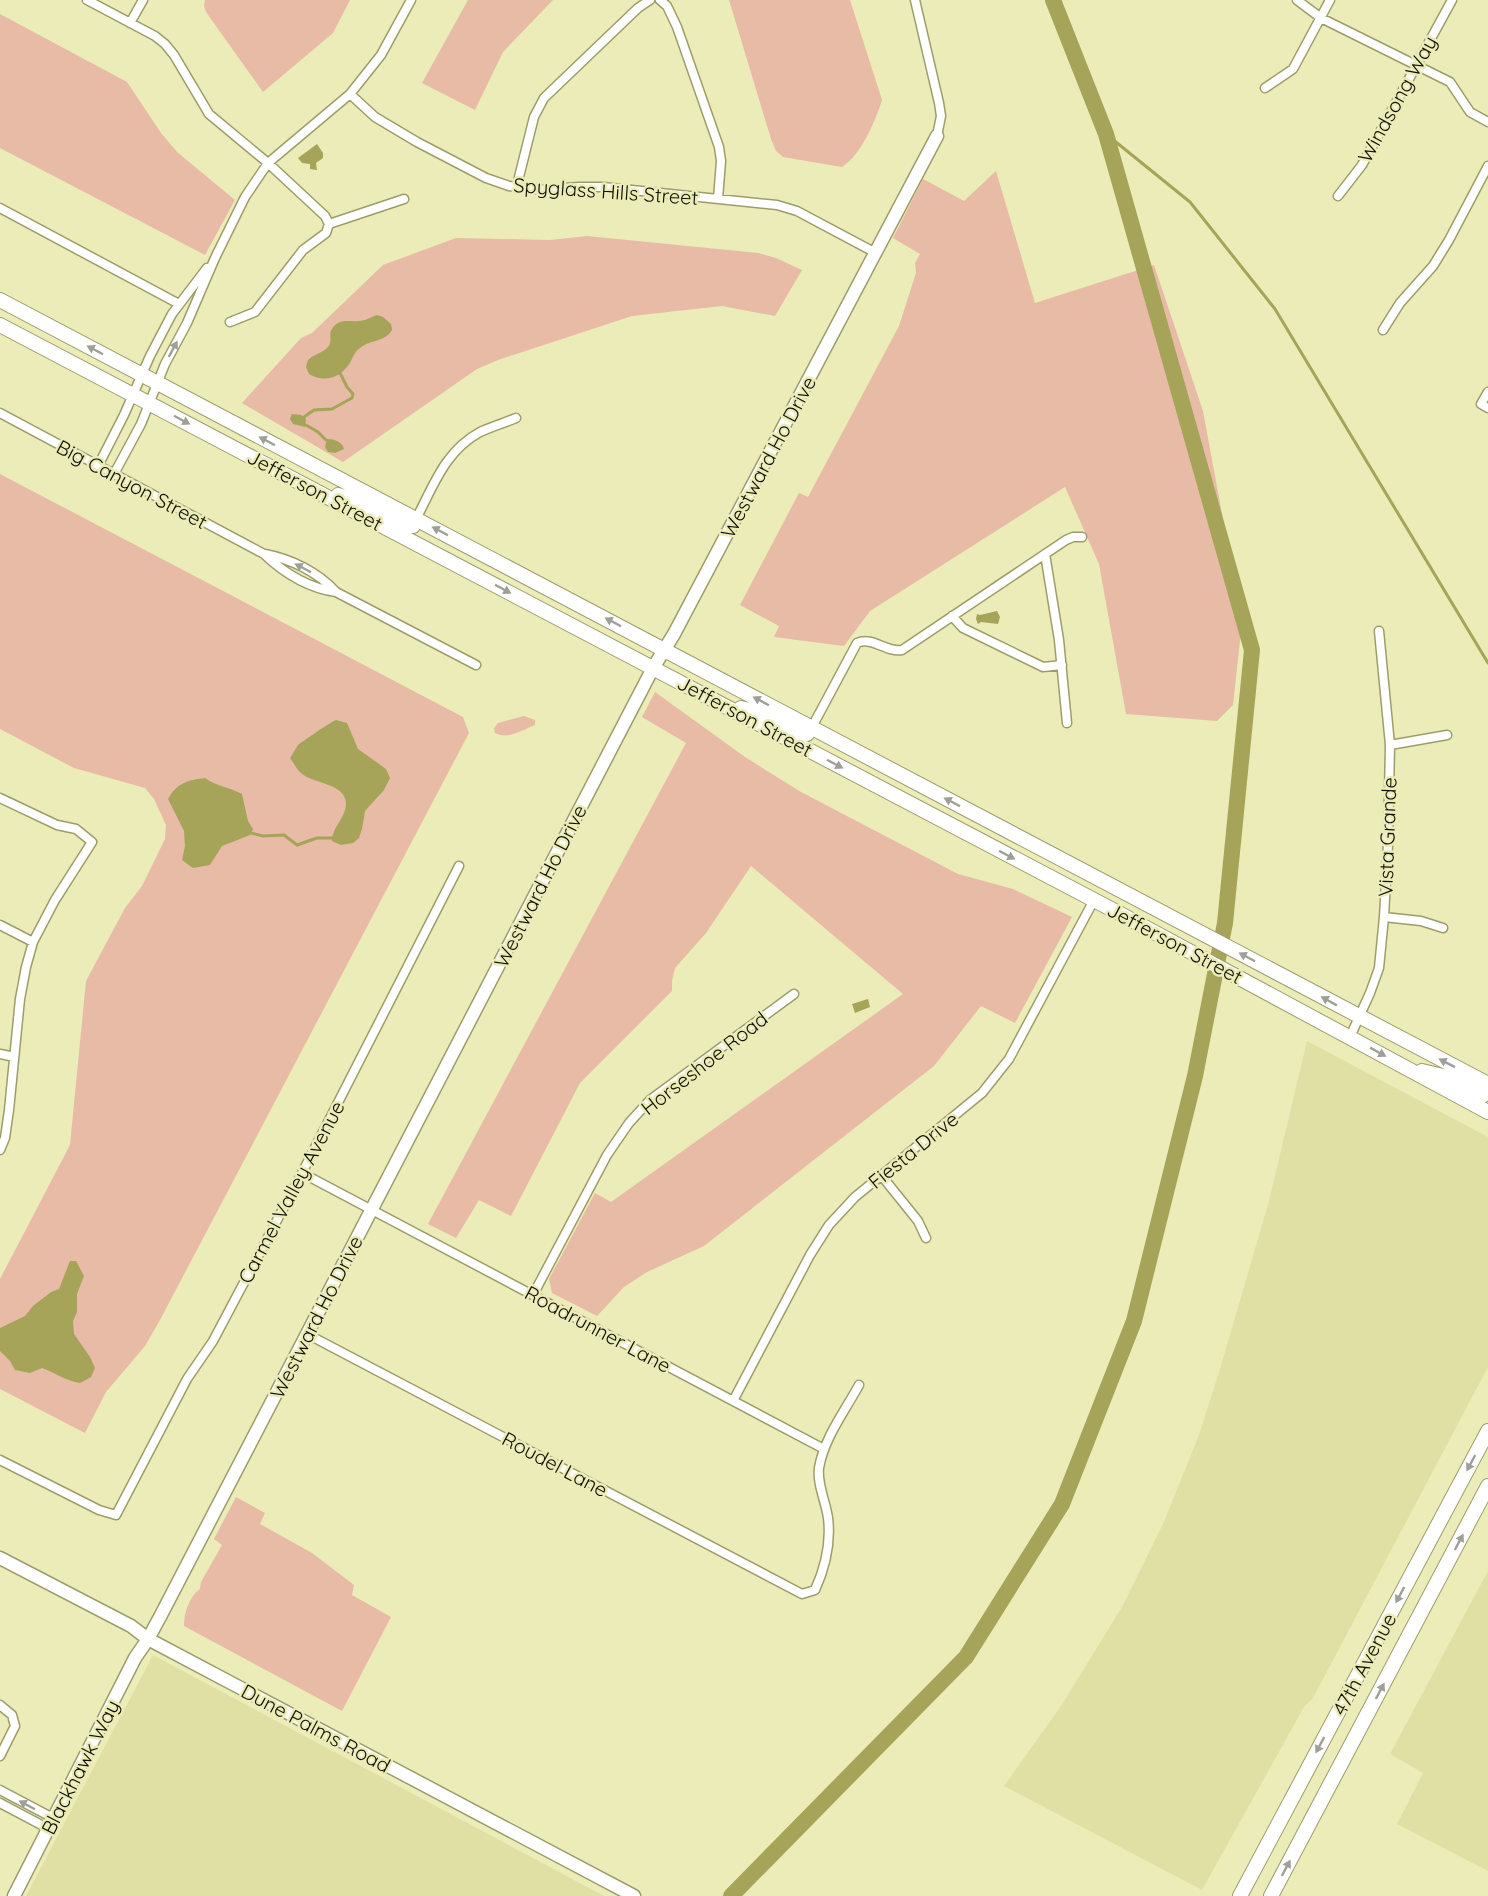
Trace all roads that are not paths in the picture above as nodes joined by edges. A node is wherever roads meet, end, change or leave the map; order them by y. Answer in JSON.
{"nodes":[{"id":1,"x":87,"y":0,"type":"edge"},
{"id":2,"x":143,"y":0,"type":"edge"},
{"id":3,"x":411,"y":0,"type":"edge"},
{"id":4,"x":650,"y":0,"type":"edge"},
{"id":5,"x":660,"y":0,"type":"edge"},
{"id":6,"x":915,"y":0,"type":"edge"},
{"id":7,"x":1297,"y":0,"type":"edge"},
{"id":8,"x":1330,"y":0,"type":"edge"},
{"id":9,"x":1452,"y":0,"type":"edge"},
{"id":10,"x":1321,"y":18,"type":"junction"},
{"id":11,"x":130,"y":23,"type":"junction"},
{"id":12,"x":1418,"y":65,"type":"junction"},
{"id":13,"x":1265,"y":88,"type":"dead end"},
{"id":14,"x":350,"y":94,"type":"junction"},
{"id":15,"x":1488,"y":122,"type":"edge"},
{"id":16,"x":937,"y":136,"type":"joint"},
{"id":17,"x":268,"y":163,"type":"junction"},
{"id":18,"x":1488,"y":166,"type":"edge"},
{"id":19,"x":518,"y":187,"type":"junction"},
{"id":20,"x":1338,"y":196,"type":"dead end"},
{"id":21,"x":404,"y":199,"type":"dead end"},
{"id":22,"x":718,"y":199,"type":"junction"},
{"id":23,"x":0,"y":208,"type":"edge"},
{"id":24,"x":329,"y":224,"type":"junction"},
{"id":25,"x":876,"y":253,"type":"junction"},
{"id":26,"x":215,"y":258,"type":"junction"},
{"id":27,"x":0,"y":300,"type":"edge"},
{"id":28,"x":179,"y":304,"type":"junction"},
{"id":29,"x":230,"y":322,"type":"dead end"},
{"id":30,"x":0,"y":325,"type":"edge"},
{"id":31,"x":1383,"y":330,"type":"dead end"},
{"id":32,"x":142,"y":375,"type":"junction"},
{"id":33,"x":157,"y":383,"type":"junction"},
{"id":34,"x":1488,"y":392,"type":"edge"},
{"id":35,"x":133,"y":394,"type":"junction"},
{"id":36,"x":149,"y":403,"type":"junction"},
{"id":37,"x":1485,"y":406,"type":"edge"},
{"id":38,"x":0,"y":413,"type":"edge"},
{"id":39,"x":516,"y":418,"type":"dead end"},
{"id":40,"x":98,"y":466,"type":"junction"},
{"id":41,"x":114,"y":474,"type":"junction"},
{"id":42,"x":302,"y":483,"type":"junction"},
{"id":43,"x":416,"y":519,"type":"junction"},
{"id":44,"x":1082,"y":537,"type":"dead end"},
{"id":45,"x":1045,"y":554,"type":"junction"},
{"id":46,"x":952,"y":616,"type":"junction"},
{"id":47,"x":1379,"y":631,"type":"dead end"},
{"id":48,"x":664,"y":649,"type":"junction"},
{"id":49,"x":476,"y":665,"type":"dead end"},
{"id":50,"x":1062,"y":665,"type":"junction"},
{"id":51,"x":653,"y":668,"type":"junction"},
{"id":52,"x":718,"y":702,"type":"junction"},
{"id":53,"x":1067,"y":723,"type":"dead end"},
{"id":54,"x":812,"y":727,"type":"junction"},
{"id":55,"x":1447,"y":735,"type":"dead end"},
{"id":56,"x":1390,"y":745,"type":"junction"},
{"id":57,"x":0,"y":798,"type":"edge"},
{"id":58,"x":459,"y":866,"type":"dead end"},
{"id":59,"x":1094,"y":900,"type":"junction"},
{"id":60,"x":1384,"y":917,"type":"junction"},
{"id":61,"x":0,"y":925,"type":"edge"},
{"id":62,"x":1443,"y":928,"type":"dead end"},
{"id":63,"x":33,"y":942,"type":"junction"},
{"id":64,"x":794,"y":994,"type":"dead end"},
{"id":65,"x":1359,"y":1017,"type":"junction"},
{"id":66,"x":1350,"y":1037,"type":"junction"},
{"id":67,"x":0,"y":1054,"type":"edge"},
{"id":68,"x":14,"y":1057,"type":"junction"},
{"id":69,"x":1405,"y":1067,"type":"junction"},
{"id":70,"x":1488,"y":1084,"type":"edge"},
{"id":71,"x":1488,"y":1092,"type":"edge"},
{"id":72,"x":1488,"y":1112,"type":"edge"},
{"id":73,"x":0,"y":1150,"type":"edge"},
{"id":74,"x":302,"y":1173,"type":"junction"},
{"id":75,"x":881,"y":1175,"type":"junction"},
{"id":76,"x":372,"y":1209,"type":"junction"},
{"id":77,"x":926,"y":1238,"type":"dead end"},
{"id":78,"x":533,"y":1295,"type":"junction"},
{"id":79,"x":307,"y":1334,"type":"junction"},
{"id":80,"x":859,"y":1385,"type":"dead end"},
{"id":81,"x":733,"y":1401,"type":"junction"},
{"id":82,"x":1488,"y":1431,"type":"edge"},
{"id":83,"x":824,"y":1449,"type":"junction"},
{"id":84,"x":0,"y":1460,"type":"edge"},
{"id":85,"x":1488,"y":1486,"type":"edge"},
{"id":86,"x":0,"y":1558,"type":"edge"},
{"id":87,"x":148,"y":1639,"type":"junction"},
{"id":88,"x":1368,"y":1656,"type":"junction"},
{"id":89,"x":1390,"y":1671,"type":"junction"},
{"id":90,"x":0,"y":1705,"type":"edge"},
{"id":91,"x":0,"y":1756,"type":"edge"},
{"id":92,"x":0,"y":1790,"type":"edge"},
{"id":93,"x":0,"y":1803,"type":"edge"},
{"id":94,"x":52,"y":1824,"type":"junction"},
{"id":95,"x":630,"y":1894,"type":"edge"},
{"id":96,"x":14,"y":1896,"type":"edge"},
{"id":97,"x":1240,"y":1896,"type":"edge"},
{"id":98,"x":1271,"y":1896,"type":"edge"}],
"edges":[{"from":1,"to":11,"type":"street"},
{"from":2,"to":11,"type":"street"},
{"from":3,"to":14,"type":"street"},
{"from":4,"to":19,"type":"street"},
{"from":5,"to":22,"type":"street"},
{"from":6,"to":16,"type":"street"},
{"from":7,"to":10,"type":"street"},
{"from":8,"to":10,"type":"street"},
{"from":9,"to":12,"type":"street","name":"Windsong Way"},
{"from":10,"to":12,"type":"street"},
{"from":10,"to":13,"type":"street"},
{"from":11,"to":17,"type":"street"},
{"from":12,"to":15,"type":"street"},
{"from":12,"to":20,"type":"street","name":"Windsong Way"},
{"from":14,"to":17,"type":"street"},
{"from":14,"to":19,"type":"street","name":"Spyglass Hills Street"},
{"from":16,"to":25,"type":"street","name":"Westward Ho Drive"},
{"from":17,"to":24,"type":"street"},
{"from":17,"to":26,"type":"street"},
{"from":18,"to":31,"type":"street"},
{"from":19,"to":22,"type":"street","name":"Spyglass Hills Street"},
{"from":21,"to":24,"type":"street"},
{"from":22,"to":25,"type":"street","name":"Spyglass Hills Street"},
{"from":23,"to":28,"type":"street"},
{"from":24,"to":29,"type":"street"},
{"from":25,"to":48,"type":"street","name":"Westward Ho Drive"},
{"from":26,"to":28,"type":"street"},
{"from":33,"to":26,"type":"street","one_way":true},
{"from":32,"to":27,"type":"main road","name":"Jefferson Street","one_way":true},
{"from":28,"to":32,"type":"street"},
{"from":30,"to":35,"type":"main road","name":"Jefferson Street"},
{"from":32,"to":33,"type":"main road","name":"Jefferson Street"},
{"from":32,"to":35,"type":"street"},
{"from":33,"to":36,"type":"street"},
{"from":43,"to":33,"type":"main road","name":"Jefferson Street","one_way":true},
{"from":34,"to":37,"type":"street"},
{"from":35,"to":36,"type":"main road","name":"Jefferson Street"},
{"from":35,"to":40,"type":"street"},
{"from":36,"to":41,"type":"street"},
{"from":36,"to":42,"type":"main road","name":"Jefferson Street","one_way":true},
{"from":38,"to":40,"type":"street","name":"Big Canyon Street"},
{"from":39,"to":43,"type":"street"},
{"from":40,"to":41,"type":"street","name":"Big Canyon Street"},
{"from":41,"to":49,"type":"street","name":"Big Canyon Street"},
{"from":42,"to":43,"type":"main road"},
{"from":42,"to":51,"type":"main road","name":"Jefferson Street","one_way":true},
{"from":48,"to":43,"type":"main road","name":"Jefferson Street","one_way":true},
{"from":44,"to":45,"type":"street"},
{"from":45,"to":46,"type":"street"},
{"from":45,"to":50,"type":"street"},
{"from":46,"to":50,"type":"street"},
{"from":46,"to":54,"type":"street"},
{"from":47,"to":56,"type":"street","name":"Vista Grande"},
{"from":48,"to":51,"type":"street","name":"Westward Ho Drive"},
{"from":54,"to":48,"type":"main road","name":"Jefferson Street","one_way":true},
{"from":50,"to":53,"type":"street"},
{"from":51,"to":52,"type":"main road","name":"Jefferson Street"},
{"from":51,"to":76,"type":"street","name":"Westward Ho Drive"},
{"from":52,"to":54,"type":"main road"},
{"from":52,"to":59,"type":"main road","name":"Jefferson Street","one_way":true},
{"from":65,"to":54,"type":"main road","name":"Jefferson Street","one_way":true},
{"from":55,"to":56,"type":"street"},
{"from":56,"to":60,"type":"street","name":"Vista Grande"},
{"from":57,"to":63,"type":"street"},
{"from":58,"to":74,"type":"street","name":"Carmel Valley Avenue"},
{"from":59,"to":66,"type":"main road","name":"Jefferson Street"},
{"from":59,"to":75,"type":"street","name":"Fiesta Drive"},
{"from":60,"to":62,"type":"street"},
{"from":60,"to":65,"type":"street","name":"Vista Grande"},
{"from":61,"to":63,"type":"street"},
{"from":63,"to":68,"type":"street"},
{"from":64,"to":78,"type":"street","name":"Horseshoe Road"},
{"from":65,"to":66,"type":"street","name":"Vista Grande"},
{"from":70,"to":65,"type":"main road","name":"Jefferson Street","one_way":true},
{"from":66,"to":69,"type":"main road","name":"Jefferson Street","one_way":true},
{"from":67,"to":68,"type":"street"},
{"from":68,"to":73,"type":"street"},
{"from":69,"to":71,"type":"main road"},
{"from":69,"to":72,"type":"main road","name":"Jefferson Street"},
{"from":74,"to":76,"type":"street","name":"Roadrunner Lane"},
{"from":74,"to":84,"type":"street","name":"Carmel Valley Avenue"},
{"from":75,"to":77,"type":"street"},
{"from":75,"to":81,"type":"street","name":"Fiesta Drive"},
{"from":76,"to":78,"type":"street","name":"Roadrunner Lane"},
{"from":76,"to":79,"type":"street","name":"Westward Ho Drive"},
{"from":78,"to":81,"type":"street","name":"Roadrunner Lane"},
{"from":79,"to":83,"type":"street","name":"Roudel Lane"},
{"from":79,"to":87,"type":"street","name":"Westward Ho Drive"},
{"from":80,"to":83,"type":"street"},
{"from":81,"to":83,"type":"street","name":"Roadrunner Lane"},
{"from":82,"to":88,"type":"main road","name":"47th Avenue","one_way":true},
{"from":89,"to":85,"type":"main road","name":"47th Avenue","one_way":true},
{"from":86,"to":87,"type":"street","name":"Dune Palms Road"},
{"from":87,"to":94,"type":"street","name":"Blackhawk Way"},
{"from":87,"to":95,"type":"street","name":"Dune Palms Road"},
{"from":88,"to":89,"type":"main road"},
{"from":88,"to":97,"type":"main road","name":"47th Avenue","one_way":true},
{"from":98,"to":89,"type":"main road","name":"47th Avenue","one_way":true},
{"from":90,"to":91,"type":"street"},
{"from":94,"to":92,"type":"street","one_way":true},
{"from":93,"to":94,"type":"street"},
{"from":94,"to":96,"type":"street","name":"Blackhawk Way"}]}
